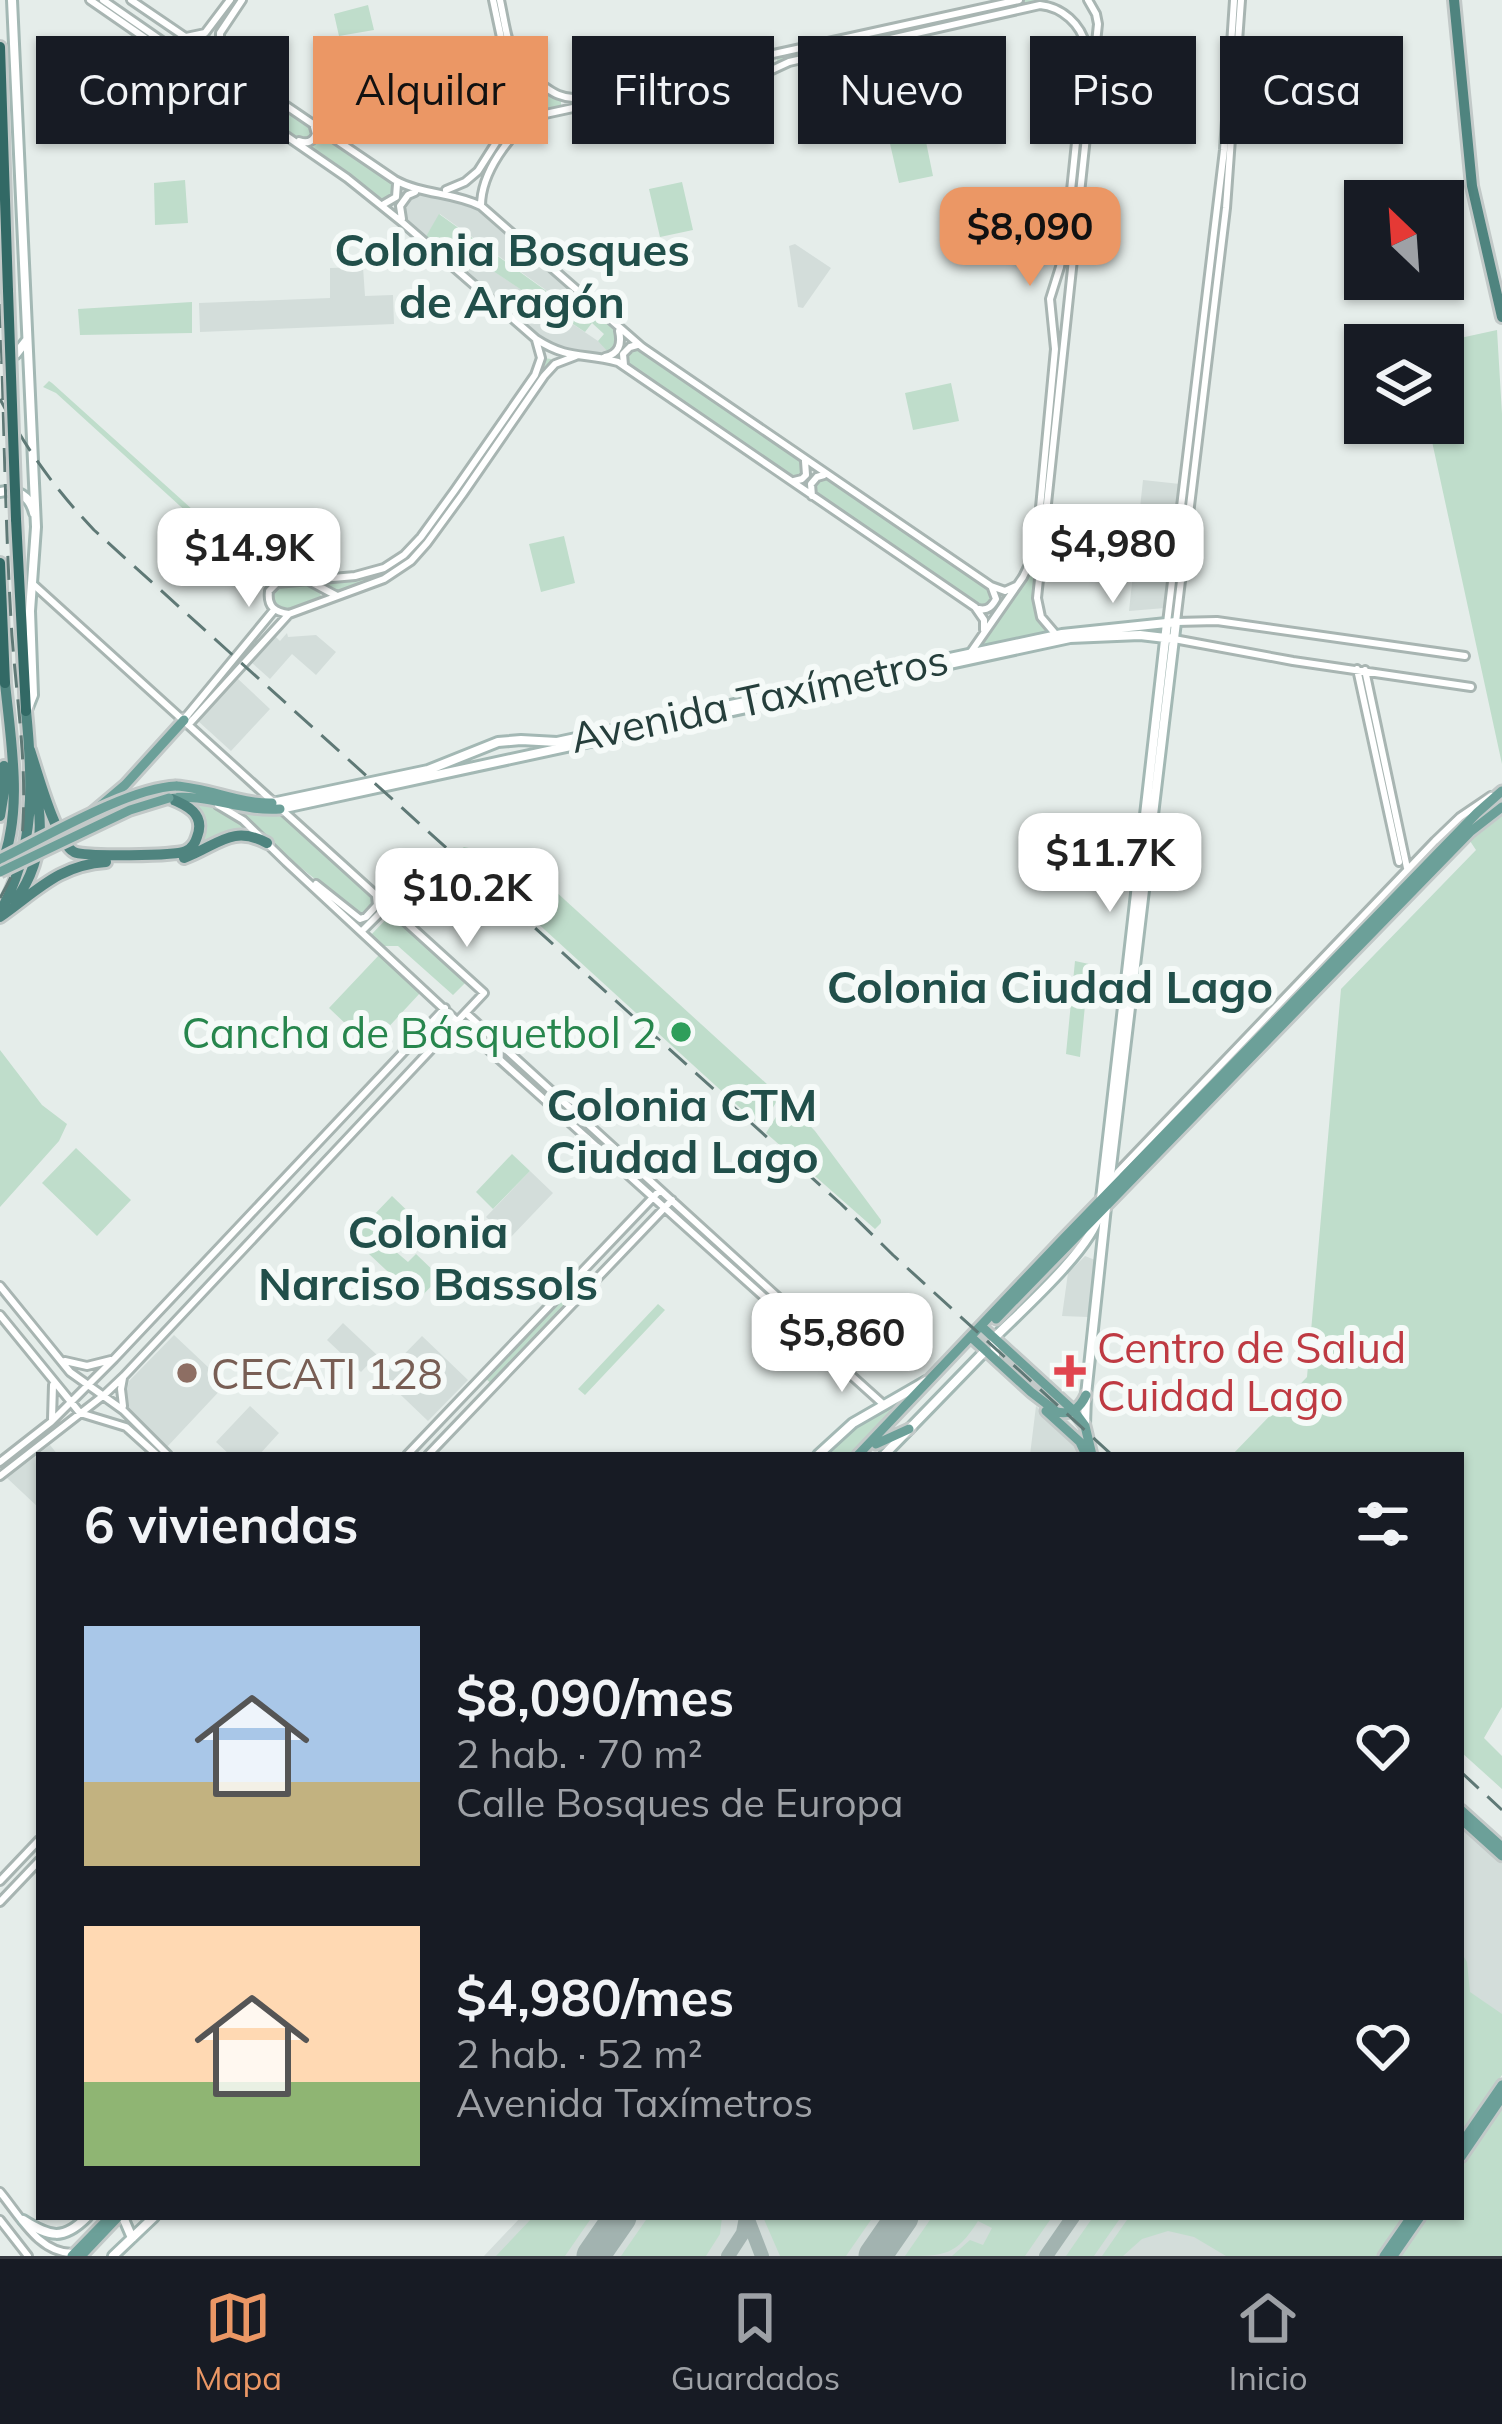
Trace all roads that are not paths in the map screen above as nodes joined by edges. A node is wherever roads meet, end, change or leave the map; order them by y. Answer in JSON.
{"nodes":[{"id":1,"x":12,"y":0,"type":"edge"},
{"id":2,"x":89,"y":0,"type":"edge"},
{"id":3,"x":103,"y":0,"type":"edge"},
{"id":4,"x":131,"y":0,"type":"edge"},
{"id":5,"x":230,"y":0,"type":"edge"},
{"id":6,"x":242,"y":0,"type":"edge"},
{"id":7,"x":496,"y":0,"type":"edge"},
{"id":8,"x":1019,"y":0,"type":"edge"},
{"id":9,"x":1088,"y":0,"type":"edge"},
{"id":10,"x":1238,"y":0,"type":"edge"},
{"id":11,"x":1454,"y":0,"type":"edge"},
{"id":12,"x":1053,"y":3,"type":"edge"},
{"id":13,"x":1097,"y":28,"type":"junction"},
{"id":14,"x":1082,"y":32,"type":"junction"},
{"id":15,"x":206,"y":33,"type":"junction"},
{"id":16,"x":142,"y":36,"type":"edge"},
{"id":17,"x":156,"y":36,"type":"edge"},
{"id":18,"x":185,"y":36,"type":"edge"},
{"id":19,"x":191,"y":36,"type":"edge"},
{"id":20,"x":208,"y":36,"type":"edge"},
{"id":21,"x":221,"y":36,"type":"edge"},
{"id":22,"x":501,"y":36,"type":"edge"},
{"id":23,"x":507,"y":36,"type":"edge"},
{"id":24,"x":0,"y":47,"type":"edge"},
{"id":25,"x":774,"y":55,"type":"edge"},
{"id":26,"x":774,"y":70,"type":"edge"},
{"id":27,"x":548,"y":88,"type":"edge"},
{"id":28,"x":558,"y":96,"type":"junction"},
{"id":29,"x":572,"y":97,"type":"edge"},
{"id":30,"x":289,"y":108,"type":"edge"},
{"id":31,"x":572,"y":108,"type":"edge"},
{"id":32,"x":559,"y":111,"type":"junction"},
{"id":33,"x":548,"y":113,"type":"edge"},
{"id":34,"x":310,"y":122,"type":"junction"},
{"id":35,"x":290,"y":138,"type":"joint"},
{"id":36,"x":496,"y":144,"type":"edge"},
{"id":37,"x":509,"y":144,"type":"edge"},
{"id":38,"x":395,"y":180,"type":"junction"},
{"id":39,"x":465,"y":182,"type":"junction"},
{"id":40,"x":418,"y":190,"type":"junction"},
{"id":41,"x":481,"y":190,"type":"junction"},
{"id":42,"x":437,"y":192,"type":"junction"},
{"id":43,"x":380,"y":204,"type":"junction"},
{"id":44,"x":481,"y":206,"type":"junction"},
{"id":45,"x":403,"y":223,"type":"junction"},
{"id":46,"x":1054,"y":284,"type":"junction"},
{"id":47,"x":1070,"y":284,"type":"junction"},
{"id":48,"x":1502,"y":317,"type":"edge"},
{"id":49,"x":1051,"y":319,"type":"junction"},
{"id":50,"x":1067,"y":319,"type":"junction"},
{"id":51,"x":619,"y":328,"type":"junction"},
{"id":52,"x":28,"y":329,"type":"junction"},
{"id":53,"x":536,"y":339,"type":"junction"},
{"id":54,"x":640,"y":345,"type":"junction"},
{"id":55,"x":576,"y":356,"type":"junction"},
{"id":56,"x":0,"y":357,"type":"edge"},
{"id":57,"x":541,"y":358,"type":"junction"},
{"id":58,"x":604,"y":358,"type":"junction"},
{"id":59,"x":555,"y":364,"type":"junction"},
{"id":60,"x":626,"y":368,"type":"junction"},
{"id":61,"x":802,"y":457,"type":"junction"},
{"id":62,"x":827,"y":475,"type":"junction"},
{"id":63,"x":790,"y":481,"type":"junction"},
{"id":64,"x":0,"y":492,"type":"edge"},
{"id":65,"x":813,"y":497,"type":"junction"},
{"id":66,"x":36,"y":526,"type":"junction"},
{"id":67,"x":0,"y":563,"type":"edge"},
{"id":68,"x":307,"y":580,"type":"junction"},
{"id":69,"x":1021,"y":580,"type":"junction"},
{"id":70,"x":1040,"y":580,"type":"junction"},
{"id":71,"x":34,"y":585,"type":"junction"},
{"id":72,"x":991,"y":586,"type":"junction"},
{"id":73,"x":322,"y":587,"type":"junction"},
{"id":74,"x":337,"y":596,"type":"junction"},
{"id":75,"x":319,"y":603,"type":"junction"},
{"id":76,"x":975,"y":608,"type":"junction"},
{"id":77,"x":274,"y":610,"type":"junction"},
{"id":78,"x":290,"y":614,"type":"junction"},
{"id":79,"x":1172,"y":622,"type":"junction"},
{"id":80,"x":984,"y":634,"type":"junction"},
{"id":81,"x":1059,"y":638,"type":"junction"},
{"id":82,"x":1169,"y":639,"type":"junction"},
{"id":83,"x":973,"y":656,"type":"junction"},
{"id":84,"x":1465,"y":656,"type":"dead end"},
{"id":85,"x":1361,"y":670,"type":"junction"},
{"id":86,"x":3,"y":680,"type":"edge"},
{"id":87,"x":1471,"y":687,"type":"dead end"},
{"id":88,"x":26,"y":711,"type":"junction"},
{"id":89,"x":4,"y":712,"type":"edge"},
{"id":90,"x":186,"y":722,"type":"junction"},
{"id":91,"x":548,"y":747,"type":"junction"},
{"id":92,"x":30,"y":750,"type":"junction"},
{"id":93,"x":467,"y":753,"type":"junction"},
{"id":94,"x":470,"y":769,"type":"junction"},
{"id":95,"x":4,"y":774,"type":"edge"},
{"id":96,"x":1502,"y":790,"type":"edge"},
{"id":97,"x":169,"y":798,"type":"junction"},
{"id":98,"x":209,"y":801,"type":"junction"},
{"id":99,"x":276,"y":806,"type":"junction"},
{"id":100,"x":1502,"y":807,"type":"edge"},
{"id":101,"x":0,"y":816,"type":"edge"},
{"id":102,"x":90,"y":816,"type":"junction"},
{"id":103,"x":267,"y":843,"type":"junction"},
{"id":104,"x":0,"y":859,"type":"edge"},
{"id":105,"x":1403,"y":866,"type":"dead end"},
{"id":106,"x":0,"y":871,"type":"edge"},
{"id":107,"x":298,"y":872,"type":"junction"},
{"id":108,"x":373,"y":893,"type":"junction"},
{"id":109,"x":387,"y":906,"type":"junction"},
{"id":110,"x":0,"y":915,"type":"edge"},
{"id":111,"x":362,"y":931,"type":"junction"},
{"id":112,"x":445,"y":1008,"type":"junction"},
{"id":113,"x":467,"y":1014,"type":"junction"},
{"id":114,"x":459,"y":1023,"type":"junction"},
{"id":115,"x":661,"y":1190,"type":"junction"},
{"id":116,"x":652,"y":1198,"type":"junction"},
{"id":117,"x":672,"y":1200,"type":"junction"},
{"id":118,"x":1103,"y":1204,"type":"junction"},
{"id":119,"x":664,"y":1208,"type":"junction"},
{"id":120,"x":244,"y":1221,"type":"junction"},
{"id":121,"x":258,"y":1234,"type":"junction"},
{"id":122,"x":1103,"y":1235,"type":"junction"},
{"id":123,"x":1091,"y":1236,"type":"junction"},
{"id":124,"x":1037,"y":1276,"type":"junction"},
{"id":125,"x":191,"y":1278,"type":"junction"},
{"id":126,"x":0,"y":1286,"type":"edge"},
{"id":127,"x":205,"y":1290,"type":"junction"},
{"id":128,"x":1037,"y":1293,"type":"junction"},
{"id":129,"x":20,"y":1311,"type":"junction"},
{"id":130,"x":3,"y":1318,"type":"edge"},
{"id":131,"x":987,"y":1332,"type":"junction"},
{"id":132,"x":974,"y":1339,"type":"junction"},
{"id":133,"x":986,"y":1350,"type":"junction"},
{"id":134,"x":828,"y":1353,"type":"junction"},
{"id":135,"x":996,"y":1358,"type":"junction"},
{"id":136,"x":114,"y":1359,"type":"junction"},
{"id":137,"x":61,"y":1360,"type":"junction"},
{"id":138,"x":124,"y":1376,"type":"junction"},
{"id":139,"x":932,"y":1378,"type":"junction"},
{"id":140,"x":53,"y":1381,"type":"junction"},
{"id":141,"x":88,"y":1384,"type":"junction"},
{"id":142,"x":1031,"y":1392,"type":"junction"},
{"id":143,"x":104,"y":1395,"type":"junction"},
{"id":144,"x":1086,"y":1395,"type":"junction"},
{"id":145,"x":70,"y":1403,"type":"junction"},
{"id":146,"x":884,"y":1404,"type":"junction"},
{"id":147,"x":123,"y":1410,"type":"junction"},
{"id":148,"x":1074,"y":1411,"type":"junction"},
{"id":149,"x":80,"y":1413,"type":"junction"},
{"id":150,"x":51,"y":1422,"type":"junction"},
{"id":151,"x":909,"y":1429,"type":"junction"},
{"id":152,"x":1086,"y":1429,"type":"junction"},
{"id":153,"x":876,"y":1444,"type":"junction"},
{"id":154,"x":155,"y":1452,"type":"edge"},
{"id":155,"x":165,"y":1452,"type":"edge"},
{"id":156,"x":410,"y":1452,"type":"edge"},
{"id":157,"x":431,"y":1452,"type":"edge"},
{"id":158,"x":821,"y":1452,"type":"edge"},
{"id":159,"x":864,"y":1452,"type":"edge"},
{"id":160,"x":865,"y":1452,"type":"edge"},
{"id":161,"x":887,"y":1452,"type":"edge"},
{"id":162,"x":1087,"y":1452,"type":"edge"},
{"id":163,"x":1089,"y":1452,"type":"edge"},
{"id":164,"x":0,"y":1462,"type":"edge"},
{"id":165,"x":0,"y":1476,"type":"edge"},
{"id":166,"x":1464,"y":1813,"type":"edge"},
{"id":167,"x":1464,"y":1821,"type":"edge"},
{"id":168,"x":36,"y":1843,"type":"edge"},
{"id":169,"x":1502,"y":1852,"type":"edge"},
{"id":170,"x":36,"y":1865,"type":"edge"},
{"id":171,"x":0,"y":1881,"type":"edge"},
{"id":172,"x":2,"y":1896,"type":"edge"},
{"id":173,"x":1502,"y":2084,"type":"edge"},
{"id":174,"x":1502,"y":2097,"type":"edge"},
{"id":175,"x":1464,"y":2140,"type":"edge"},
{"id":176,"x":1464,"y":2153,"type":"edge"},
{"id":177,"x":1,"y":2194,"type":"edge"},
{"id":178,"x":0,"y":2220,"type":"edge"},
{"id":179,"x":23,"y":2220,"type":"junction"},
{"id":180,"x":84,"y":2220,"type":"edge"},
{"id":181,"x":114,"y":2220,"type":"edge"},
{"id":182,"x":119,"y":2220,"type":"edge"},
{"id":183,"x":151,"y":2220,"type":"edge"},
{"id":184,"x":1414,"y":2220,"type":"edge"},
{"id":185,"x":132,"y":2240,"type":"junction"},
{"id":186,"x":75,"y":2255,"type":"edge"},
{"id":187,"x":28,"y":2256,"type":"edge"},
{"id":188,"x":112,"y":2256,"type":"edge"},
{"id":189,"x":1389,"y":2256,"type":"edge"}],
"edges":[{"from":1,"to":52,"type":"main road"},
{"from":2,"to":16,"type":"street"},
{"from":3,"to":17,"type":"street"},
{"from":4,"to":18,"type":"street"},
{"from":5,"to":15,"type":"street"},
{"from":6,"to":21,"type":"street"},
{"from":7,"to":22,"type":"street"},
{"from":7,"to":23,"type":"street"},
{"from":8,"to":25,"type":"street"},
{"from":9,"to":13,"type":"street"},
{"from":10,"to":79,"type":"street"},
{"from":11,"to":48,"type":"highway"},
{"from":12,"to":14,"type":"street"},
{"from":12,"to":26,"type":"street"},
{"from":13,"to":14,"type":"street"},
{"from":13,"to":47,"type":"street"},
{"from":14,"to":46,"type":"street"},
{"from":15,"to":19,"type":"street"},
{"from":15,"to":20,"type":"street"},
{"from":24,"to":88,"type":"highway","bridge":true},
{"from":27,"to":28,"type":"street"},
{"from":28,"to":29,"type":"street"},
{"from":28,"to":32,"type":"street"},
{"from":30,"to":34,"type":"street"},
{"from":31,"to":32,"type":"street"},
{"from":32,"to":33,"type":"street"},
{"from":34,"to":35,"type":"street"},
{"from":34,"to":38,"type":"street"},
{"from":35,"to":43,"type":"street"},
{"from":36,"to":39,"type":"street"},
{"from":37,"to":41,"type":"street"},
{"from":38,"to":40,"type":"street"},
{"from":38,"to":43,"type":"street"},
{"from":39,"to":41,"type":"street"},
{"from":39,"to":42,"type":"street"},
{"from":40,"to":42,"type":"street"},
{"from":40,"to":45,"type":"street"},
{"from":41,"to":44,"type":"street"},
{"from":42,"to":44,"type":"street"},
{"from":43,"to":45,"type":"street"},
{"from":44,"to":51,"type":"street"},
{"from":45,"to":53,"type":"street"},
{"from":46,"to":47,"type":"street"},
{"from":46,"to":49,"type":"street"},
{"from":47,"to":50,"type":"street"},
{"from":49,"to":50,"type":"street"},
{"from":49,"to":69,"type":"street"},
{"from":50,"to":70,"type":"street"},
{"from":51,"to":54,"type":"street"},
{"from":51,"to":58,"type":"street"},
{"from":52,"to":56,"type":"main road"},
{"from":52,"to":66,"type":"main road"},
{"from":53,"to":55,"type":"street"},
{"from":53,"to":57,"type":"street"},
{"from":54,"to":60,"type":"street"},
{"from":54,"to":61,"type":"street"},
{"from":55,"to":58,"type":"street"},
{"from":55,"to":59,"type":"street"},
{"from":57,"to":59,"type":"street"},
{"from":57,"to":68,"type":"street"},
{"from":58,"to":60,"type":"street"},
{"from":59,"to":74,"type":"street"},
{"from":60,"to":63,"type":"street"},
{"from":61,"to":62,"type":"street"},
{"from":61,"to":63,"type":"street"},
{"from":62,"to":65,"type":"street"},
{"from":62,"to":72,"type":"street"},
{"from":63,"to":65,"type":"street"},
{"from":64,"to":66,"type":"main road"},
{"from":65,"to":76,"type":"street"},
{"from":66,"to":71,"type":"main road"},
{"from":67,"to":86,"type":"highway"},
{"from":68,"to":73,"type":"street"},
{"from":68,"to":77,"type":"street"},
{"from":69,"to":70,"type":"street"},
{"from":69,"to":72,"type":"street"},
{"from":69,"to":80,"type":"street"},
{"from":70,"to":81,"type":"street"},
{"from":71,"to":88,"type":"main road"},
{"from":71,"to":90,"type":"street"},
{"from":72,"to":76,"type":"street"},
{"from":73,"to":74,"type":"street"},
{"from":73,"to":75,"type":"street"},
{"from":74,"to":75,"type":"street"},
{"from":75,"to":78,"type":"street"},
{"from":76,"to":80,"type":"street"},
{"from":77,"to":78,"type":"street"},
{"from":77,"to":90,"type":"street"},
{"from":78,"to":90,"type":"street"},
{"from":79,"to":81,"type":"main road","name":"Avenida Taxímetros"},
{"from":79,"to":82,"type":"main road"},
{"from":79,"to":84,"type":"street","name":"Avenida Taxímetros"},
{"from":80,"to":83,"type":"street"},
{"from":81,"to":82,"type":"main road","name":"Avenida Taxímetros"},
{"from":81,"to":83,"type":"main road","name":"Avenida Taxímetros"},
{"from":82,"to":85,"type":"street","name":"Avenida Taxímetros"},
{"from":82,"to":118,"type":"main road"},
{"from":83,"to":91,"type":"main road","name":"Avenida Taxímetros"},
{"from":85,"to":87,"type":"street","name":"Avenida Taxímetros"},
{"from":85,"to":105,"type":"street"},
{"from":86,"to":89,"type":"highway"},
{"from":88,"to":92,"type":"highway"},
{"from":89,"to":95,"type":"highway"},
{"from":90,"to":99,"type":"street"},
{"from":90,"to":102,"type":"main road","bridge":true},
{"from":91,"to":93,"type":"main road","name":"Avenida Taxímetros"},
{"from":91,"to":94,"type":"main road","name":"Avenida Taxímetros"},
{"from":92,"to":97,"type":"highway"},
{"from":92,"to":110,"type":"highway"},
{"from":93,"to":94,"type":"main road"},
{"from":93,"to":99,"type":"main road","name":"Avenida Taxímetros"},
{"from":94,"to":99,"type":"main road","name":"Avenida Taxímetros"},
{"from":95,"to":101,"type":"highway"},
{"from":95,"to":106,"type":"highway"},
{"from":96,"to":118,"type":"main road"},
{"from":96,"to":118,"type":"street"},
{"from":97,"to":98,"type":"main road"},
{"from":97,"to":106,"type":"main road","bridge":true},
{"from":98,"to":99,"type":"main road"},
{"from":98,"to":103,"type":"street"},
{"from":99,"to":102,"type":"main road","bridge":true},
{"from":99,"to":108,"type":"street"},
{"from":100,"to":118,"type":"main road"},
{"from":102,"to":104,"type":"main road","bridge":true},
{"from":103,"to":107,"type":"street"},
{"from":103,"to":110,"type":"highway"},
{"from":107,"to":108,"type":"street"},
{"from":107,"to":111,"type":"street"},
{"from":108,"to":109,"type":"street"},
{"from":109,"to":111,"type":"street"},
{"from":109,"to":113,"type":"street"},
{"from":111,"to":112,"type":"street"},
{"from":112,"to":114,"type":"street"},
{"from":112,"to":120,"type":"street"},
{"from":113,"to":114,"type":"street"},
{"from":113,"to":115,"type":"street"},
{"from":114,"to":116,"type":"street"},
{"from":114,"to":121,"type":"street"},
{"from":115,"to":116,"type":"street"},
{"from":115,"to":117,"type":"street"},
{"from":116,"to":119,"type":"street"},
{"from":116,"to":156,"type":"street"},
{"from":117,"to":119,"type":"street"},
{"from":117,"to":134,"type":"street"},
{"from":118,"to":122,"type":"main road"},
{"from":118,"to":123,"type":"main road"},
{"from":118,"to":124,"type":"main road"},
{"from":118,"to":131,"type":"main road"},
{"from":119,"to":134,"type":"street"},
{"from":119,"to":157,"type":"street"},
{"from":120,"to":121,"type":"street"},
{"from":120,"to":125,"type":"street"},
{"from":121,"to":127,"type":"street"},
{"from":122,"to":123,"type":"main road"},
{"from":122,"to":144,"type":"main road"},
{"from":123,"to":128,"type":"main road"},
{"from":124,"to":128,"type":"main road"},
{"from":124,"to":131,"type":"main road"},
{"from":125,"to":127,"type":"street"},
{"from":125,"to":136,"type":"street"},
{"from":126,"to":129,"type":"street"},
{"from":127,"to":138,"type":"street"},
{"from":128,"to":131,"type":"main road"},
{"from":129,"to":130,"type":"street"},
{"from":129,"to":137,"type":"street"},
{"from":130,"to":140,"type":"street"},
{"from":131,"to":132,"type":"main road"},
{"from":131,"to":135,"type":"main road"},
{"from":131,"to":148,"type":"main road"},
{"from":132,"to":133,"type":"main road"},
{"from":132,"to":139,"type":"main road"},
{"from":132,"to":153,"type":"main road"},
{"from":133,"to":135,"type":"main road"},
{"from":133,"to":151,"type":"main road"},
{"from":134,"to":146,"type":"street"},
{"from":135,"to":142,"type":"main road"},
{"from":136,"to":137,"type":"street"},
{"from":136,"to":141,"type":"street"},
{"from":137,"to":141,"type":"street"},
{"from":138,"to":143,"type":"street"},
{"from":138,"to":147,"type":"street"},
{"from":139,"to":146,"type":"main road"},
{"from":139,"to":159,"type":"main road"},
{"from":140,"to":145,"type":"street"},
{"from":140,"to":150,"type":"street"},
{"from":141,"to":143,"type":"street"},
{"from":141,"to":145,"type":"street"},
{"from":142,"to":148,"type":"main road"},
{"from":142,"to":162,"type":"main road"},
{"from":143,"to":147,"type":"street"},
{"from":143,"to":149,"type":"street"},
{"from":144,"to":148,"type":"main road"},
{"from":144,"to":152,"type":"main road"},
{"from":145,"to":149,"type":"street"},
{"from":145,"to":150,"type":"street"},
{"from":146,"to":158,"type":"main road"},
{"from":147,"to":155,"type":"street"},
{"from":148,"to":152,"type":"main road"},
{"from":149,"to":154,"type":"street"},
{"from":149,"to":165,"type":"street"},
{"from":150,"to":164,"type":"street"},
{"from":151,"to":153,"type":"main road"},
{"from":151,"to":161,"type":"main road"},
{"from":152,"to":163,"type":"main road"},
{"from":153,"to":160,"type":"main road"},
{"from":166,"to":169,"type":"main road"},
{"from":167,"to":169,"type":"main road"},
{"from":168,"to":171,"type":"street"},
{"from":170,"to":172,"type":"street"},
{"from":173,"to":175,"type":"main road"},
{"from":174,"to":176,"type":"main road"},
{"from":177,"to":179,"type":"street"},
{"from":178,"to":187,"type":"street"},
{"from":179,"to":180,"type":"main road"},
{"from":179,"to":186,"type":"street"},
{"from":181,"to":186,"type":"main road"},
{"from":182,"to":185,"type":"main road"},
{"from":183,"to":185,"type":"main road"},
{"from":184,"to":189,"type":"main road"},
{"from":185,"to":188,"type":"main road"}]}
